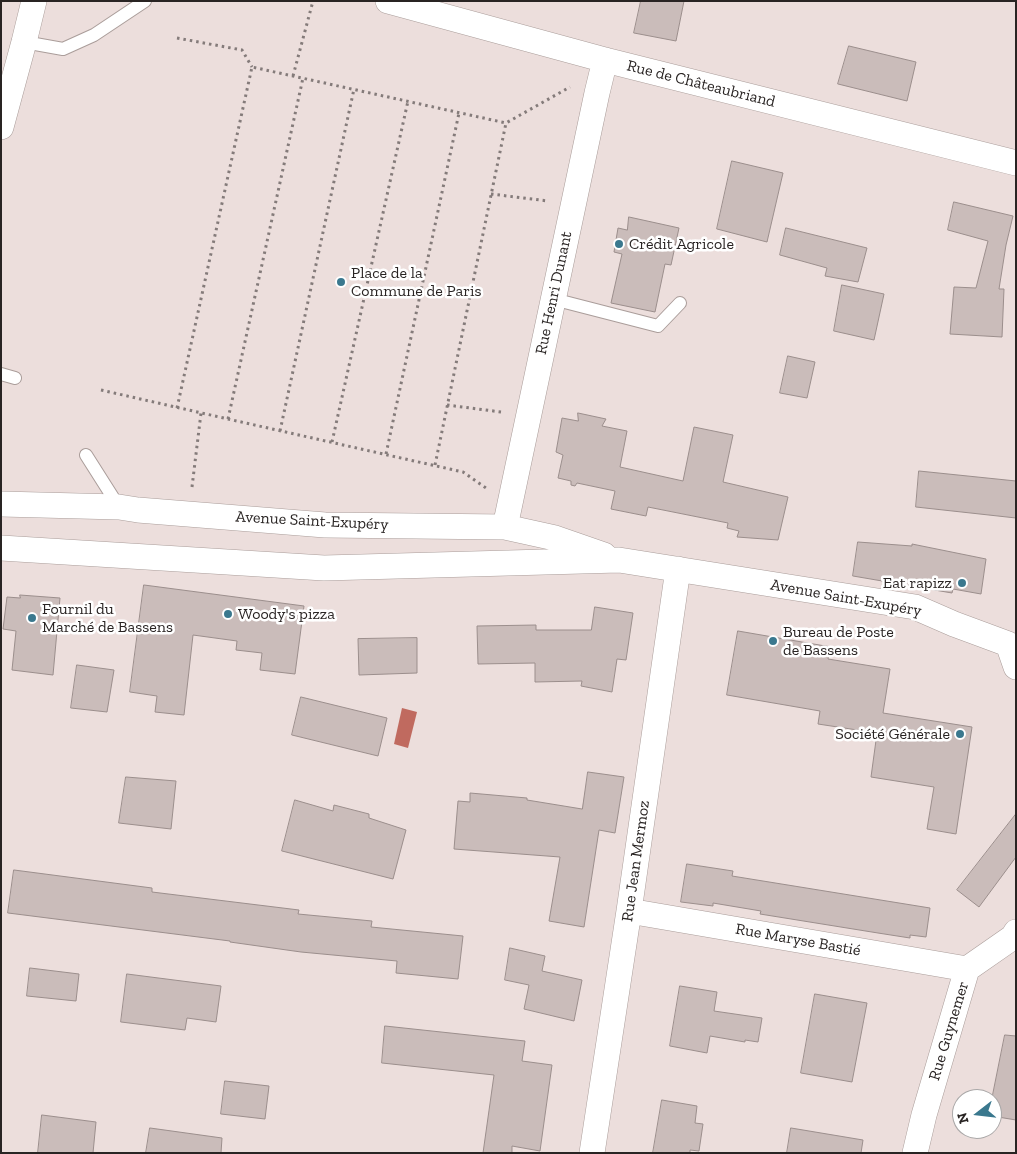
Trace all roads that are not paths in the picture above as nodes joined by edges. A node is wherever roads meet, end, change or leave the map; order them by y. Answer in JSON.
{"nodes":[{"id":1,"x":34,"y":1,"type":"edge"},
{"id":2,"x":145,"y":1,"type":"edge"},
{"id":3,"x":388,"y":1,"type":"edge"},
{"id":4,"x":414,"y":5,"type":"edge"},
{"id":5,"x":24,"y":42,"type":"junction"},
{"id":6,"x":605,"y":60,"type":"junction"},
{"id":7,"x":1,"y":127,"type":"edge"},
{"id":8,"x":1016,"y":163,"type":"edge"},
{"id":9,"x":553,"y":299,"type":"junction"},
{"id":10,"x":680,"y":303,"type":"dead end"},
{"id":11,"x":1,"y":374,"type":"edge"},
{"id":12,"x":15,"y":378,"type":"dead end"},
{"id":13,"x":86,"y":455,"type":"dead end"},
{"id":14,"x":1,"y":504,"type":"edge"},
{"id":15,"x":119,"y":507,"type":"junction"},
{"id":16,"x":507,"y":516,"type":"junction"},
{"id":17,"x":1,"y":548,"type":"edge"},
{"id":18,"x":618,"y":560,"type":"junction"},
{"id":19,"x":678,"y":569,"type":"junction"},
{"id":20,"x":1013,"y":648,"type":"edge"},
{"id":21,"x":629,"y":911,"type":"junction"},
{"id":22,"x":1016,"y":932,"type":"edge"},
{"id":23,"x":967,"y":969,"type":"junction"},
{"id":24,"x":592,"y":1153,"type":"edge"},
{"id":25,"x":915,"y":1153,"type":"edge"}],
"edges":[{"from":1,"to":5,"type":"street"},
{"from":2,"to":5,"type":"lane"},
{"from":3,"to":4,"type":"street","name":"Rue de Châteaubriand"},
{"from":4,"to":6,"type":"street","name":"Rue de Châteaubriand"},
{"from":5,"to":7,"type":"street"},
{"from":6,"to":8,"type":"street","name":"Rue de Châteaubriand"},
{"from":6,"to":9,"type":"street","name":"Rue Henri Dunant"},
{"from":9,"to":10,"type":"lane"},
{"from":9,"to":16,"type":"street","name":"Rue Henri Dunant"},
{"from":11,"to":12,"type":"lane"},
{"from":13,"to":15,"type":"lane"},
{"from":14,"to":15,"type":"street","name":"Avenue Saint-Exupéry"},
{"from":15,"to":16,"type":"street","name":"Avenue Saint-Exupéry"},
{"from":16,"to":18,"type":"street","name":"Avenue Saint-Exupéry"},
{"from":17,"to":18,"type":"street","name":"Avenue Saint-Exupéry"},
{"from":18,"to":19,"type":"street","name":"Avenue Saint-Exupéry"},
{"from":19,"to":20,"type":"street","name":"Avenue Saint-Exupéry"},
{"from":19,"to":21,"type":"street","name":"Rue Jean Mermoz"},
{"from":21,"to":23,"type":"street","name":"Rue Maryse Bastié"},
{"from":21,"to":24,"type":"street","name":"Rue Jean Mermoz"},
{"from":22,"to":23,"type":"street","name":"Rue Guynemer"},
{"from":23,"to":25,"type":"street","name":"Rue Guynemer"}]}
